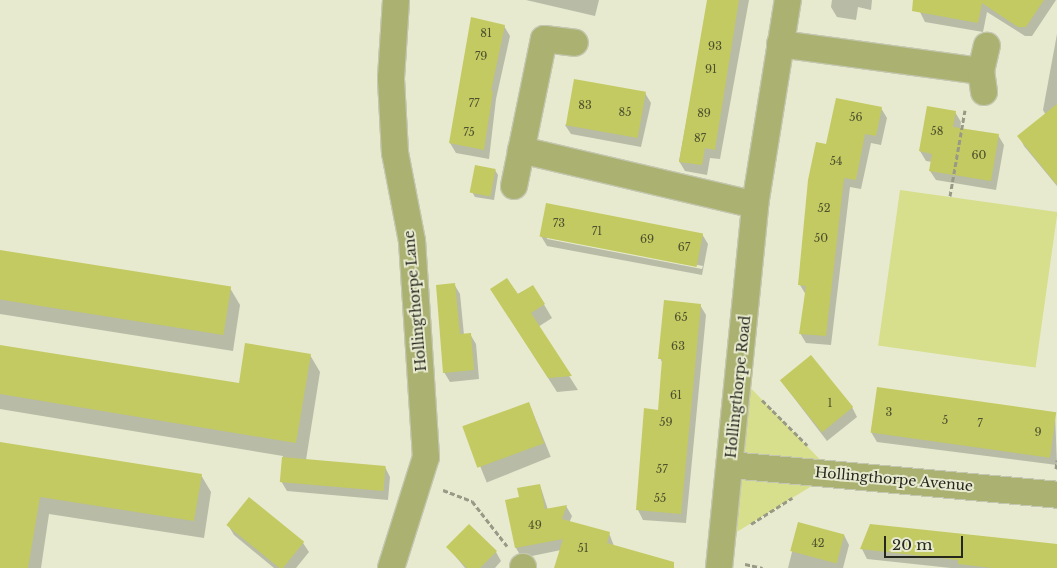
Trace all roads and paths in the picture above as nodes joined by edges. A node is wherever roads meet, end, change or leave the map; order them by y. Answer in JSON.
{"nodes":[{"id":1,"x":396,"y":0,"type":"edge"},
{"id":2,"x":788,"y":0,"type":"edge"},
{"id":3,"x":575,"y":43,"type":"dead end"},
{"id":4,"x":780,"y":44,"type":"junction"},
{"id":5,"x":987,"y":46,"type":"dead end"},
{"id":6,"x":983,"y":81,"type":"junction"},
{"id":7,"x":521,"y":150,"type":"junction"},
{"id":8,"x":514,"y":186,"type":"dead end"},
{"id":9,"x":950,"y":196,"type":"dead end"},
{"id":10,"x":755,"y":206,"type":"junction"},
{"id":11,"x":730,"y":465,"type":"junction"},
{"id":12,"x":420,"y":482,"type":"junction"},
{"id":13,"x":1057,"y":495,"type":"edge"},
{"id":14,"x":523,"y":567,"type":"edge"},
{"id":15,"x":390,"y":568,"type":"edge"},
{"id":16,"x":719,"y":568,"type":"edge"}],
"edges":[{"from":1,"to":12,"type":"street","name":"Hollingthorpe Lane"},
{"from":2,"to":4,"type":"street","name":"Hollingthorpe Road"},
{"from":3,"to":7,"type":"street"},
{"from":4,"to":6,"type":"street"},
{"from":4,"to":10,"type":"street","name":"Hollingthorpe Road"},
{"from":5,"to":6,"type":"street"},
{"from":6,"to":9,"type":"path"},
{"from":7,"to":8,"type":"street"},
{"from":7,"to":10,"type":"street"},
{"from":10,"to":11,"type":"street","name":"Hollingthorpe Road"},
{"from":11,"to":13,"type":"street","name":"Hollingthorpe Avenue"},
{"from":11,"to":16,"type":"street","name":"Hollingthorpe Road"},
{"from":12,"to":14,"type":"path"},
{"from":12,"to":15,"type":"street","name":"Hollingthorpe Lane"}]}
